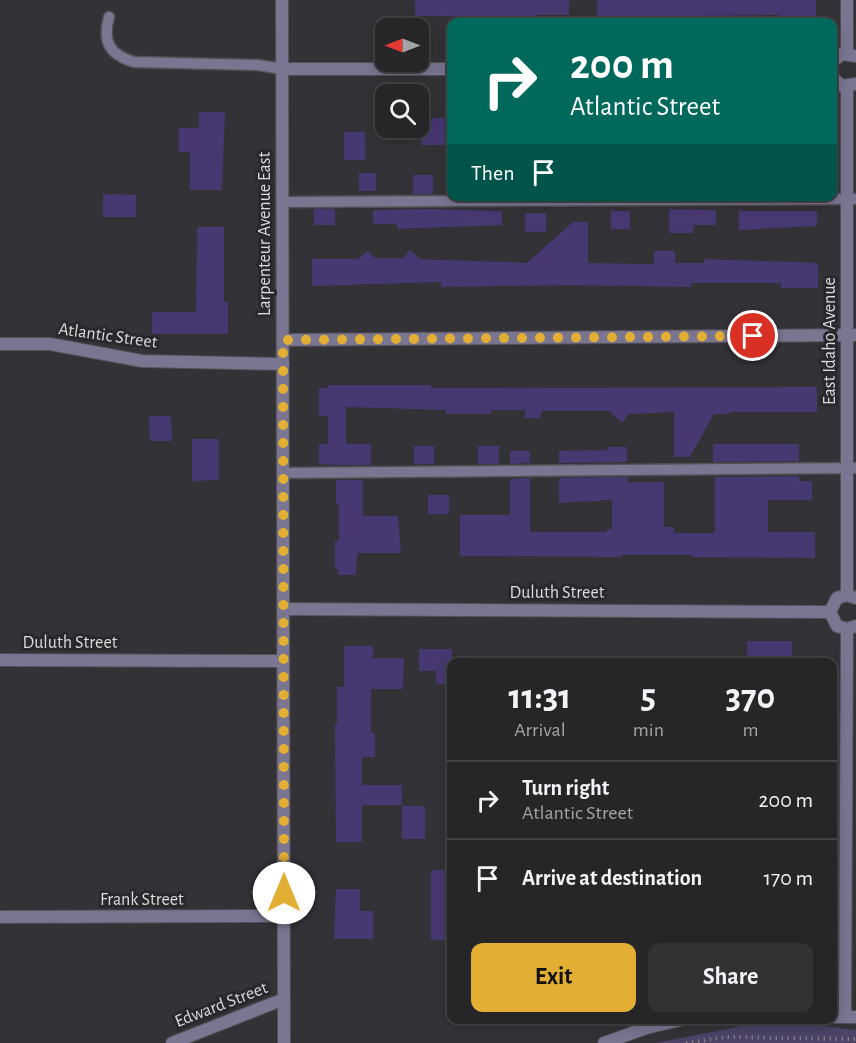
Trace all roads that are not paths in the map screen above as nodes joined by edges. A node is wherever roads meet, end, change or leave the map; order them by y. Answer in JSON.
{"nodes":[{"id":1,"x":282,"y":0,"type":"edge"},
{"id":2,"x":847,"y":0,"type":"edge"},
{"id":3,"x":109,"y":17,"type":"dead end"},
{"id":4,"x":852,"y":54,"type":"edge"},
{"id":5,"x":837,"y":56,"type":"edge"},
{"id":6,"x":282,"y":69,"type":"junction"},
{"id":7,"x":447,"y":69,"type":"edge"},
{"id":8,"x":837,"y":83,"type":"edge"},
{"id":9,"x":852,"y":85,"type":"edge"},
{"id":10,"x":851,"y":199,"type":"edge"},
{"id":11,"x":472,"y":201,"type":"edge"},
{"id":12,"x":282,"y":202,"type":"junction"},
{"id":13,"x":851,"y":335,"type":"edge"},
{"id":14,"x":283,"y":340,"type":"junction"},
{"id":15,"x":0,"y":344,"type":"edge"},
{"id":16,"x":283,"y":364,"type":"junction"},
{"id":17,"x":851,"y":468,"type":"edge"},
{"id":18,"x":283,"y":473,"type":"junction"},
{"id":19,"x":851,"y":597,"type":"edge"},
{"id":20,"x":283,"y":609,"type":"junction"},
{"id":21,"x":830,"y":612,"type":"junction"},
{"id":22,"x":852,"y":628,"type":"edge"},
{"id":23,"x":0,"y":660,"type":"edge"},
{"id":24,"x":283,"y":661,"type":"junction"},
{"id":25,"x":284,"y":916,"type":"junction"},
{"id":26,"x":0,"y":917,"type":"edge"},
{"id":27,"x":284,"y":999,"type":"junction"},
{"id":28,"x":844,"y":1017,"type":"edge"},
{"id":29,"x":658,"y":1024,"type":"edge"},
{"id":30,"x":172,"y":1043,"type":"edge"},
{"id":31,"x":284,"y":1043,"type":"edge"},
{"id":32,"x":604,"y":1043,"type":"edge"}],
"edges":[{"from":1,"to":6,"type":"street","name":"Larpenteur Avenue East"},
{"from":2,"to":4,"type":"street"},
{"from":3,"to":6,"type":"lane"},
{"from":4,"to":5,"type":"street"},
{"from":6,"to":7,"type":"street"},
{"from":6,"to":12,"type":"street","name":"Larpenteur Avenue East"},
{"from":8,"to":9,"type":"street"},
{"from":9,"to":10,"type":"street","name":"East Idaho Avenue"},
{"from":10,"to":13,"type":"street","name":"East Idaho Avenue"},
{"from":11,"to":12,"type":"lane"},
{"from":12,"to":14,"type":"street","name":"Larpenteur Avenue East"},
{"from":13,"to":14,"type":"street"},
{"from":13,"to":17,"type":"street","name":"East Idaho Avenue"},
{"from":14,"to":16,"type":"street","name":"Larpenteur Avenue East"},
{"from":15,"to":16,"type":"street","name":"Atlantic Street"},
{"from":16,"to":18,"type":"street","name":"Larpenteur Avenue East"},
{"from":17,"to":18,"type":"lane"},
{"from":17,"to":19,"type":"street","name":"East Idaho Avenue"},
{"from":18,"to":20,"type":"street","name":"Larpenteur Avenue East"},
{"from":19,"to":21,"type":"street"},
{"from":20,"to":21,"type":"street","name":"Duluth Street"},
{"from":20,"to":24,"type":"street","name":"Larpenteur Avenue East"},
{"from":21,"to":22,"type":"street"},
{"from":22,"to":28,"type":"street"},
{"from":23,"to":24,"type":"street","name":"Duluth Street"},
{"from":24,"to":25,"type":"street","name":"Larpenteur Avenue East"},
{"from":25,"to":26,"type":"street","name":"Frank Street"},
{"from":25,"to":27,"type":"street","name":"Larpenteur Avenue East"},
{"from":27,"to":30,"type":"street","name":"Edward Street"},
{"from":27,"to":31,"type":"street","name":"Larpenteur Avenue East"},
{"from":29,"to":32,"type":"street"}]}
